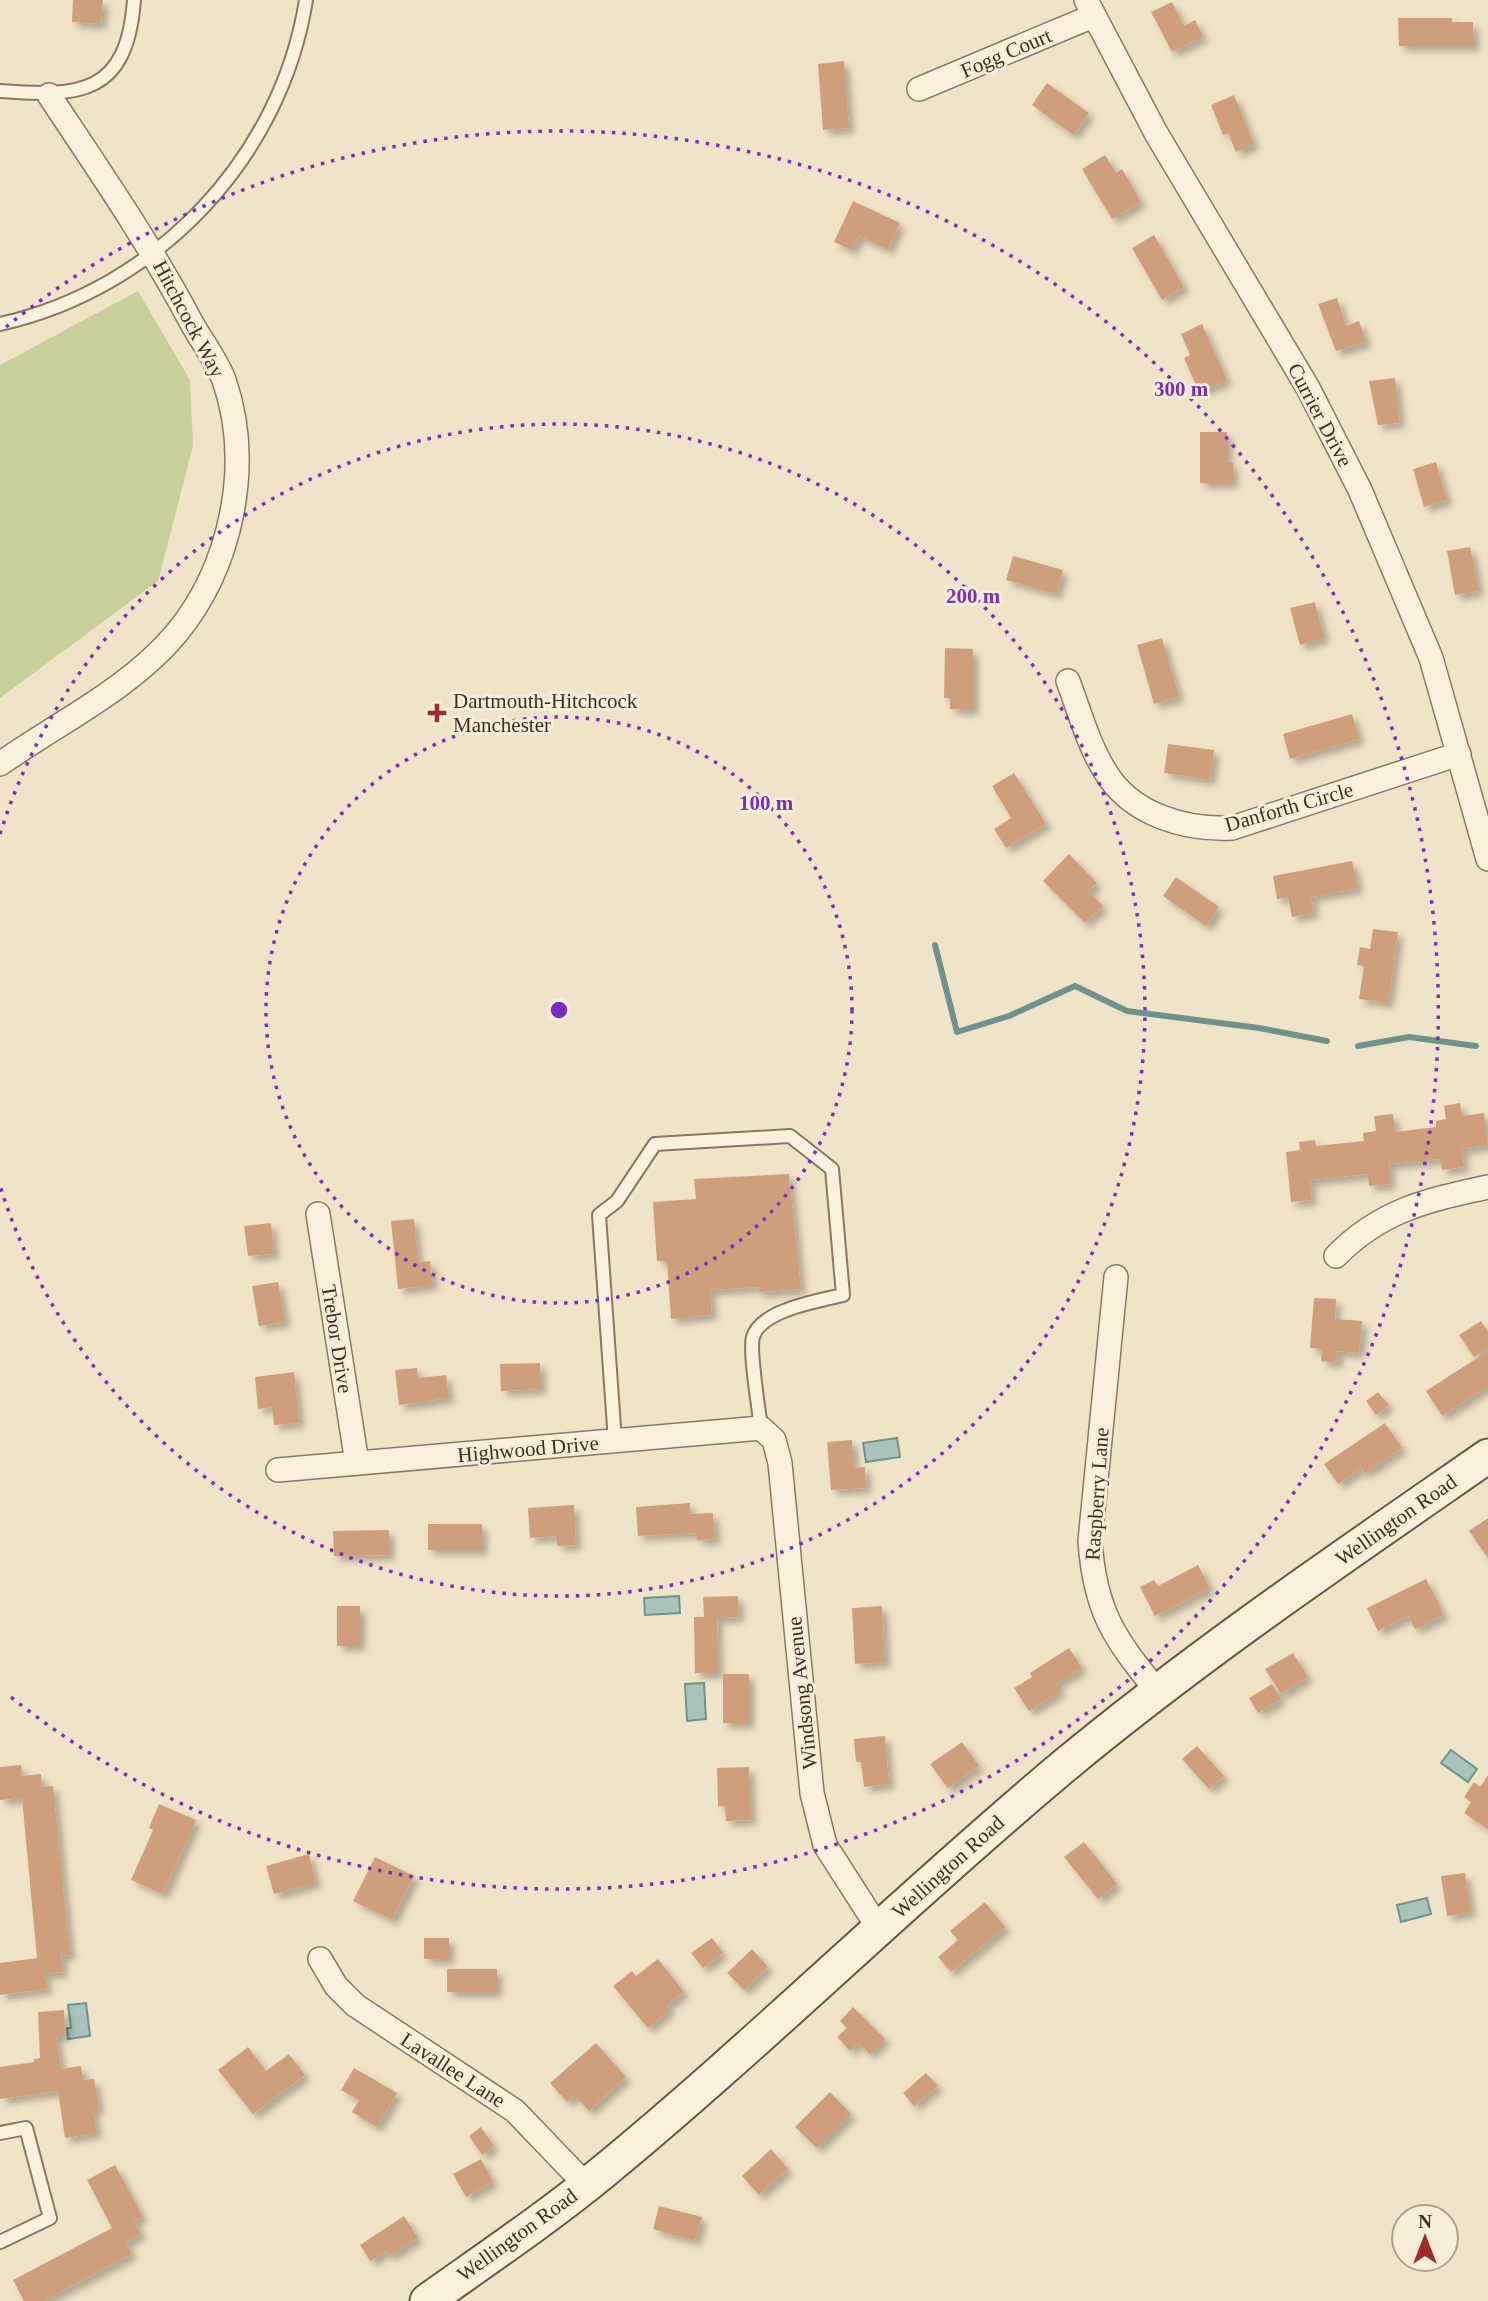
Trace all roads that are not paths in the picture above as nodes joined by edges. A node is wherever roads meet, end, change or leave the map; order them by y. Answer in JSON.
{"nodes":[{"id":1,"x":134,"y":0,"type":"edge"},
{"id":2,"x":306,"y":0,"type":"edge"},
{"id":3,"x":1089,"y":8,"type":"edge"},
{"id":4,"x":919,"y":89,"type":"dead end"},
{"id":5,"x":0,"y":91,"type":"edge"},
{"id":6,"x":49,"y":95,"type":"junction"},
{"id":7,"x":153,"y":253,"type":"junction"},
{"id":8,"x":0,"y":324,"type":"edge"},
{"id":9,"x":1068,"y":681,"type":"dead end"},
{"id":10,"x":1459,"y":754,"type":"junction"},
{"id":11,"x":0,"y":764,"type":"edge"},
{"id":12,"x":1488,"y":859,"type":"edge"},
{"id":13,"x":1488,"y":1187,"type":"edge"},
{"id":14,"x":318,"y":1214,"type":"dead end"},
{"id":15,"x":1336,"y":1256,"type":"dead end"},
{"id":16,"x":1116,"y":1277,"type":"dead end"},
{"id":17,"x":767,"y":1434,"type":"junction"},
{"id":18,"x":615,"y":1441,"type":"junction"},
{"id":19,"x":1488,"y":1457,"type":"edge"},
{"id":20,"x":357,"y":1464,"type":"junction"},
{"id":21,"x":278,"y":1470,"type":"dead end"},
{"id":22,"x":1158,"y":1692,"type":"junction"},
{"id":23,"x":879,"y":1929,"type":"junction"},
{"id":24,"x":320,"y":1959,"type":"dead end"},
{"id":25,"x":0,"y":2133,"type":"edge"},
{"id":26,"x":586,"y":2185,"type":"junction"},
{"id":27,"x":0,"y":2242,"type":"edge"},
{"id":28,"x":427,"y":2301,"type":"edge"}],
"edges":[{"from":1,"to":6,"type":"lane"},
{"from":2,"to":7,"type":"lane"},
{"from":3,"to":4,"type":"street","name":"Fogg Court"},
{"from":3,"to":10,"type":"street","name":"Currier Drive"},
{"from":5,"to":6,"type":"lane"},
{"from":6,"to":7,"type":"street","name":"Hitchcock Way"},
{"from":7,"to":8,"type":"lane"},
{"from":7,"to":11,"type":"street","name":"Hitchcock Way"},
{"from":9,"to":10,"type":"street","name":"Danforth Circle"},
{"from":10,"to":12,"type":"street","name":"Currier Drive"},
{"from":13,"to":15,"type":"street"},
{"from":14,"to":20,"type":"street","name":"Trebor Drive"},
{"from":16,"to":22,"type":"street","name":"Raspberry Lane"},
{"from":17,"to":18,"type":"street","name":"Highwood Drive"},
{"from":17,"to":18,"type":"lane"},
{"from":17,"to":23,"type":"street","name":"Windsong Avenue"},
{"from":18,"to":20,"type":"street","name":"Highwood Drive"},
{"from":19,"to":22,"type":"main road","name":"Wellington Road"},
{"from":20,"to":21,"type":"street","name":"Highwood Drive"},
{"from":22,"to":23,"type":"main road","name":"Wellington Road"},
{"from":23,"to":26,"type":"main road","name":"Wellington Road"},
{"from":24,"to":26,"type":"street","name":"Lavallee Lane"},
{"from":25,"to":27,"type":"lane"},
{"from":26,"to":28,"type":"main road","name":"Wellington Road"}]}
